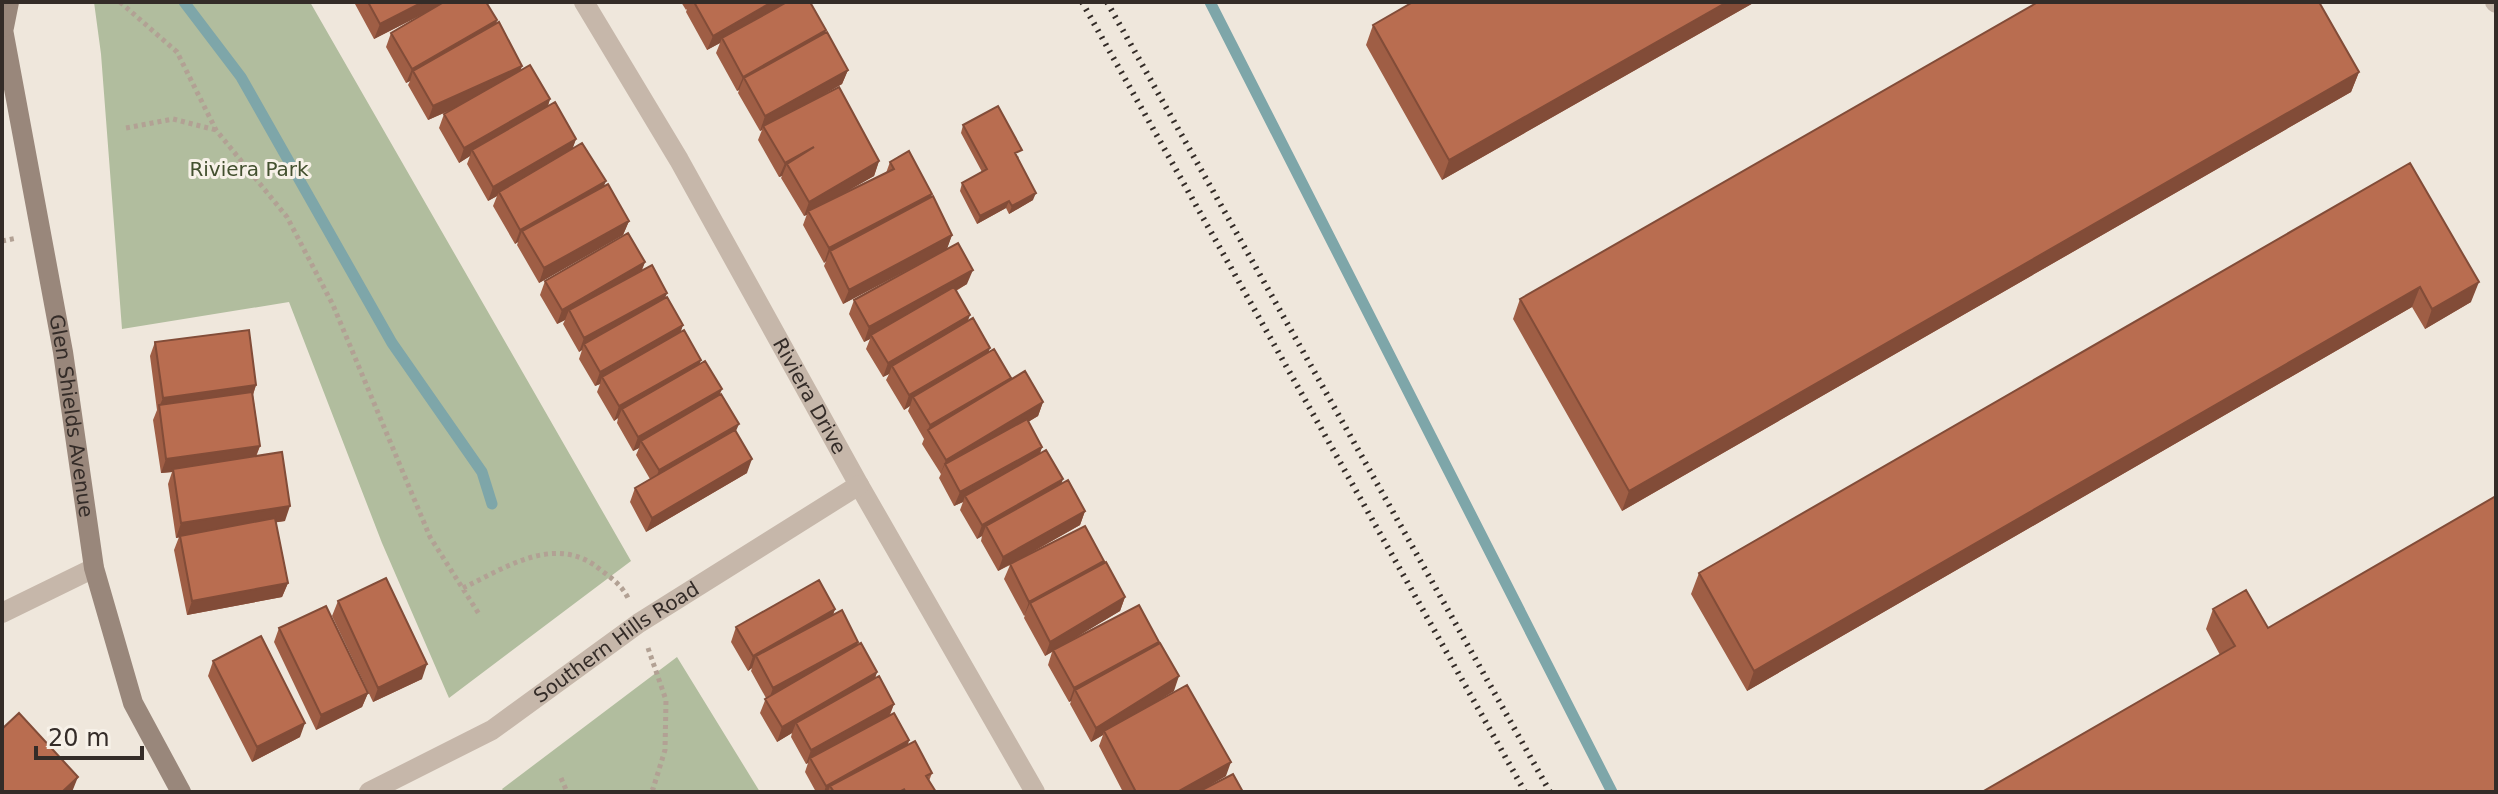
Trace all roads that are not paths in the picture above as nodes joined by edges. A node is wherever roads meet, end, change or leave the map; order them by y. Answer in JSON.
{"nodes":[{"id":1,"x":9,"y":2,"type":"edge"},
{"id":2,"x":584,"y":2,"type":"edge"},
{"id":3,"x":3,"y":26,"type":"edge"},
{"id":4,"x":859,"y":485,"type":"junction"},
{"id":5,"x":94,"y":568,"type":"junction"},
{"id":6,"x":2,"y":613,"type":"edge"},
{"id":7,"x":181,"y":792,"type":"edge"},
{"id":8,"x":369,"y":792,"type":"edge"},
{"id":9,"x":1035,"y":792,"type":"edge"}],
"edges":[{"from":1,"to":3,"type":"street","name":"Glen Shields Avenue"},
{"from":2,"to":4,"type":"street","name":"Riviera Drive"},
{"from":3,"to":5,"type":"street","name":"Glen Shields Avenue"},
{"from":4,"to":8,"type":"street","name":"Southern Hills Road"},
{"from":4,"to":9,"type":"street","name":"Riviera Drive"},
{"from":5,"to":6,"type":"street"},
{"from":5,"to":7,"type":"street","name":"Glen Shields Avenue"}]}
